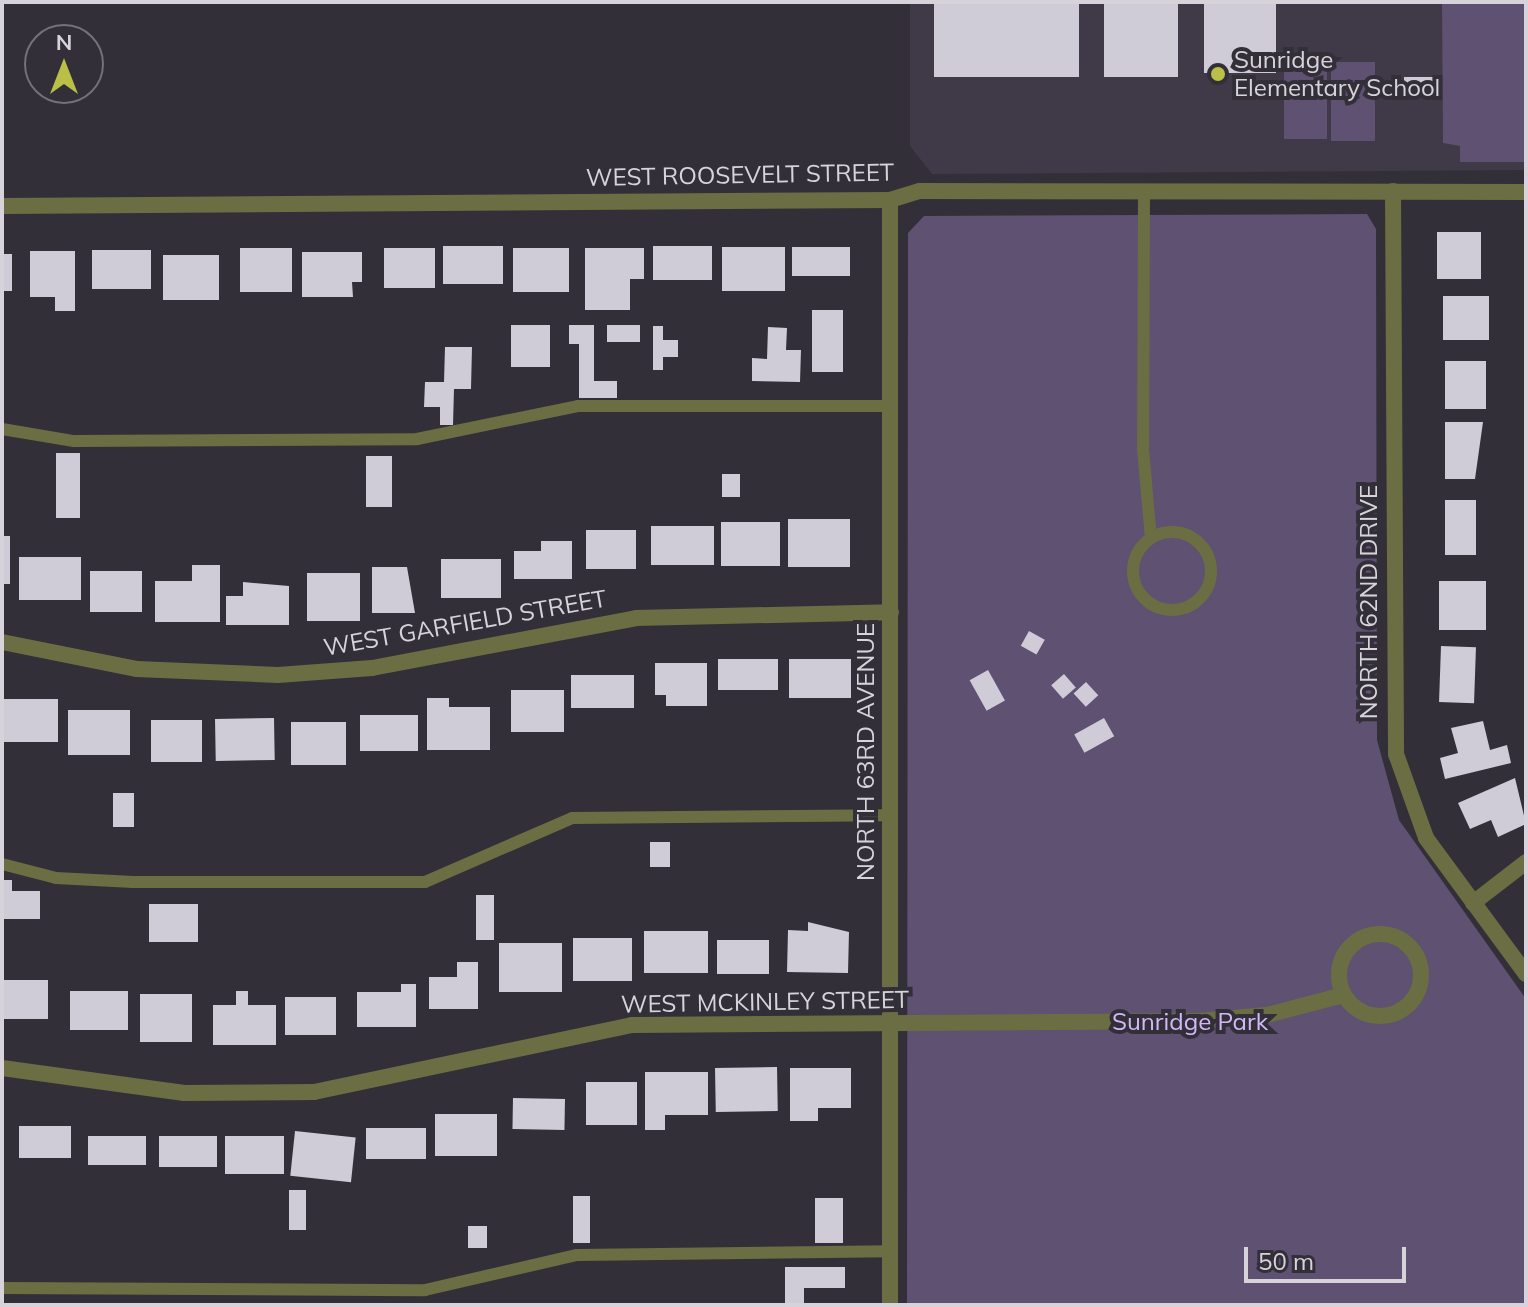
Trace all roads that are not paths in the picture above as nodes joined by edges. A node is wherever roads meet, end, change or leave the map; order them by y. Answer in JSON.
{"nodes":[{"id":1,"x":1144,"y":191,"type":"junction"},
{"id":2,"x":1393,"y":191,"type":"junction"},
{"id":3,"x":1526,"y":192,"type":"edge"},
{"id":4,"x":890,"y":200,"type":"junction"},
{"id":5,"x":2,"y":206,"type":"edge"},
{"id":6,"x":889,"y":406,"type":"junction"},
{"id":7,"x":2,"y":429,"type":"edge"},
{"id":8,"x":1151,"y":538,"type":"junction"},
{"id":9,"x":891,"y":612,"type":"junction"},
{"id":10,"x":2,"y":642,"type":"edge"},
{"id":11,"x":890,"y":815,"type":"junction"},
{"id":12,"x":1526,"y":862,"type":"edge"},
{"id":13,"x":2,"y":864,"type":"edge"},
{"id":14,"x":1473,"y":903,"type":"junction"},
{"id":15,"x":1526,"y":974,"type":"edge"},
{"id":16,"x":1343,"y":995,"type":"junction"},
{"id":17,"x":890,"y":1023,"type":"junction"},
{"id":18,"x":2,"y":1068,"type":"edge"},
{"id":19,"x":890,"y":1251,"type":"junction"},
{"id":20,"x":2,"y":1288,"type":"edge"},
{"id":21,"x":890,"y":1305,"type":"edge"}],
"edges":[{"from":1,"to":2,"type":"street","name":"WEST ROOSEVELT STREET"},
{"from":1,"to":4,"type":"street","name":"WEST ROOSEVELT STREET"},
{"from":1,"to":8,"type":"lane"},
{"from":2,"to":3,"type":"street","name":"WEST ROOSEVELT STREET"},
{"from":2,"to":14,"type":"street","name":"NORTH 62ND DRIVE"},
{"from":4,"to":5,"type":"street","name":"WEST ROOSEVELT STREET"},
{"from":4,"to":6,"type":"street","name":"NORTH 63RD AVENUE"},
{"from":6,"to":7,"type":"lane"},
{"from":6,"to":9,"type":"street","name":"NORTH 63RD AVENUE"},
{"from":8,"to":8,"type":"lane"},
{"from":9,"to":10,"type":"street","name":"WEST GARFIELD STREET"},
{"from":9,"to":11,"type":"street","name":"NORTH 63RD AVENUE"},
{"from":11,"to":13,"type":"lane"},
{"from":11,"to":17,"type":"street","name":"NORTH 63RD AVENUE"},
{"from":12,"to":14,"type":"street"},
{"from":14,"to":15,"type":"street","name":"NORTH 62ND DRIVE"},
{"from":16,"to":16,"type":"street"},
{"from":16,"to":17,"type":"street","name":"WEST MCKINLEY STREET"},
{"from":17,"to":18,"type":"street","name":"WEST MCKINLEY STREET"},
{"from":17,"to":19,"type":"street","name":"NORTH 63RD AVENUE"},
{"from":19,"to":20,"type":"lane"},
{"from":19,"to":21,"type":"street","name":"NORTH 63RD AVENUE"}]}
